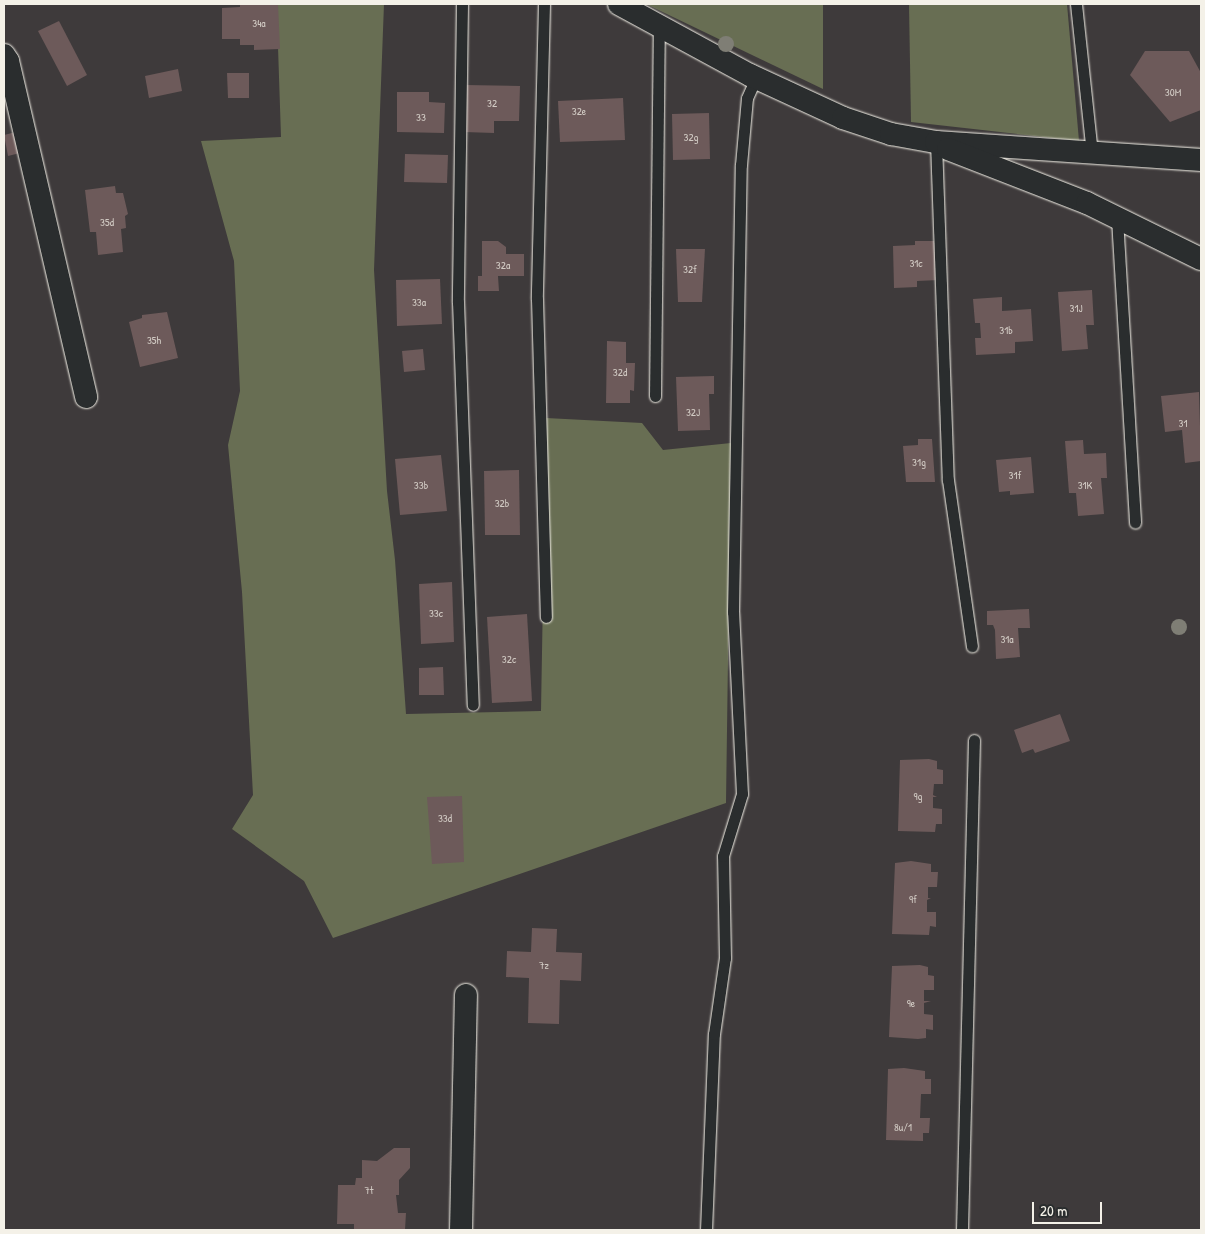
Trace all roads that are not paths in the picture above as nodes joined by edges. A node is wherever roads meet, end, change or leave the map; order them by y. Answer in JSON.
{"nodes":[{"id":1,"x":462,"y":4,"type":"edge"},
{"id":2,"x":544,"y":4,"type":"edge"},
{"id":3,"x":620,"y":4,"type":"edge"},
{"id":4,"x":1076,"y":4,"type":"edge"},
{"id":5,"x":659,"y":26,"type":"junction"},
{"id":6,"x":4,"y":55,"type":"edge"},
{"id":7,"x":756,"y":78,"type":"junction"},
{"id":8,"x":936,"y":142,"type":"junction"},
{"id":9,"x":1092,"y":153,"type":"junction"},
{"id":10,"x":1201,"y":160,"type":"edge"},
{"id":11,"x":1117,"y":218,"type":"junction"},
{"id":12,"x":1201,"y":259,"type":"edge"},
{"id":13,"x":655,"y":396,"type":"dead end"},
{"id":14,"x":86,"y":397,"type":"dead end"},
{"id":15,"x":1135,"y":522,"type":"dead end"},
{"id":16,"x":546,"y":617,"type":"dead end"},
{"id":17,"x":972,"y":646,"type":"dead end"},
{"id":18,"x":473,"y":705,"type":"dead end"},
{"id":19,"x":974,"y":740,"type":"dead end"},
{"id":20,"x":466,"y":995,"type":"dead end"},
{"id":21,"x":461,"y":1230,"type":"edge"},
{"id":22,"x":706,"y":1230,"type":"edge"},
{"id":23,"x":962,"y":1230,"type":"edge"}],
"edges":[{"from":1,"to":18,"type":"lane"},
{"from":2,"to":16,"type":"lane"},
{"from":3,"to":5,"type":"street"},
{"from":4,"to":9,"type":"lane"},
{"from":5,"to":7,"type":"street"},
{"from":5,"to":13,"type":"lane"},
{"from":6,"to":14,"type":"street"},
{"from":7,"to":8,"type":"street"},
{"from":7,"to":22,"type":"lane"},
{"from":8,"to":9,"type":"street"},
{"from":8,"to":11,"type":"street"},
{"from":8,"to":17,"type":"lane"},
{"from":9,"to":10,"type":"street"},
{"from":11,"to":12,"type":"street"},
{"from":11,"to":15,"type":"lane"},
{"from":19,"to":23,"type":"lane"},
{"from":20,"to":21,"type":"street"}]}
